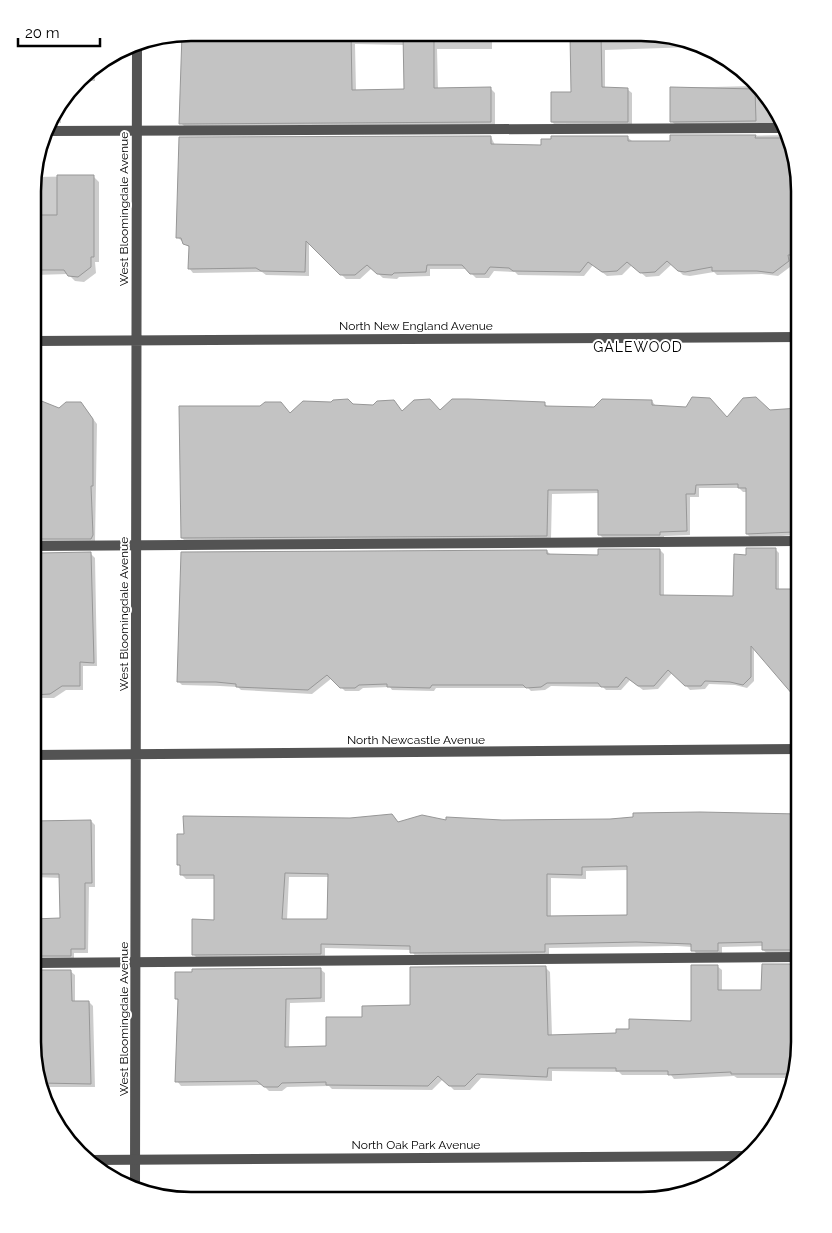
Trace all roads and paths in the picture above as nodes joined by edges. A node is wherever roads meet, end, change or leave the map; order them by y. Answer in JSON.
{"nodes":[{"id":1,"x":137,"y":52,"type":"edge"},
{"id":2,"x":776,"y":128,"type":"edge"},
{"id":3,"x":54,"y":131,"type":"edge"},
{"id":4,"x":137,"y":131,"type":"junction"},
{"id":5,"x":791,"y":337,"type":"edge"},
{"id":6,"x":41,"y":340,"type":"edge"},
{"id":7,"x":137,"y":340,"type":"junction"},
{"id":8,"x":791,"y":541,"type":"edge"},
{"id":9,"x":136,"y":545,"type":"junction"},
{"id":10,"x":41,"y":546,"type":"edge"},
{"id":11,"x":790,"y":749,"type":"edge"},
{"id":12,"x":136,"y":754,"type":"junction"},
{"id":13,"x":41,"y":755,"type":"edge"},
{"id":14,"x":790,"y":957,"type":"edge"},
{"id":15,"x":136,"y":962,"type":"junction"},
{"id":16,"x":41,"y":963,"type":"edge"},
{"id":17,"x":738,"y":1156,"type":"edge"},
{"id":18,"x":99,"y":1160,"type":"edge"},
{"id":19,"x":135,"y":1160,"type":"junction"},
{"id":20,"x":136,"y":1181,"type":"edge"}],
"edges":[{"from":1,"to":4,"type":"street","name":"West Bloomingdale Avenue"},
{"from":2,"to":4,"type":"street"},
{"from":3,"to":4,"type":"street"},
{"from":4,"to":7,"type":"street","name":"West Bloomingdale Avenue"},
{"from":5,"to":7,"type":"street","name":"North New England Avenue"},
{"from":6,"to":7,"type":"street","name":"North New England Avenue"},
{"from":7,"to":9,"type":"street","name":"West Bloomingdale Avenue"},
{"from":8,"to":9,"type":"street"},
{"from":9,"to":10,"type":"street"},
{"from":9,"to":12,"type":"street","name":"West Bloomingdale Avenue"},
{"from":11,"to":12,"type":"street","name":"North Newcastle Avenue"},
{"from":12,"to":13,"type":"street","name":"North Newcastle Avenue"},
{"from":12,"to":15,"type":"street","name":"West Bloomingdale Avenue"},
{"from":14,"to":15,"type":"street"},
{"from":15,"to":16,"type":"street"},
{"from":15,"to":19,"type":"street","name":"West Bloomingdale Avenue"},
{"from":17,"to":19,"type":"street","name":"North Oak Park Avenue"},
{"from":18,"to":19,"type":"street","name":"North Oak Park Avenue"},
{"from":19,"to":20,"type":"street","name":"West Bloomingdale Avenue"}]}
